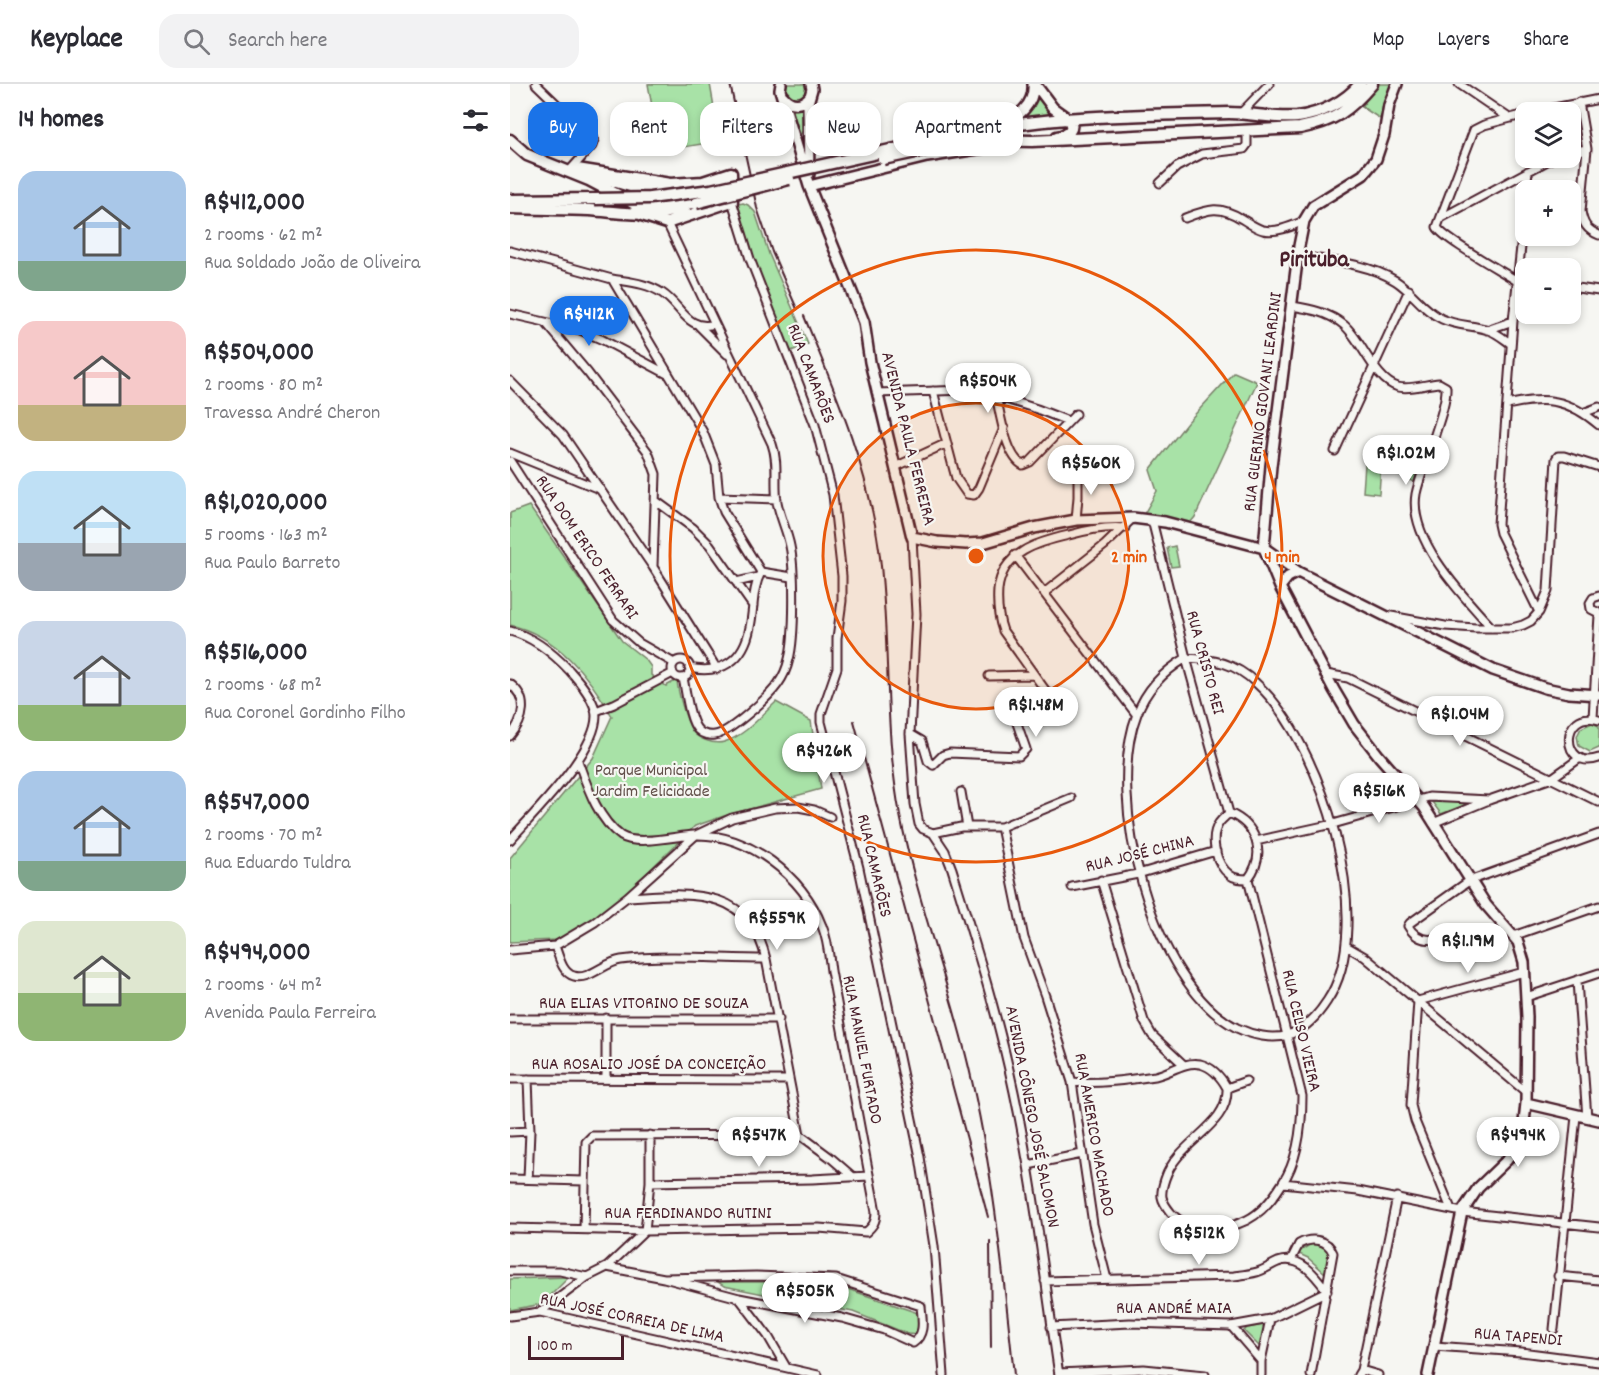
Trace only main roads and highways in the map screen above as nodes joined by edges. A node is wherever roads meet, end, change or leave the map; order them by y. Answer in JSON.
{"nodes":[{"id":1,"x":1034,"y":84,"type":"edge"},
{"id":2,"x":1360,"y":84,"type":"edge"},
{"id":3,"x":1372,"y":84,"type":"edge"},
{"id":4,"x":1397,"y":84,"type":"edge"},
{"id":5,"x":781,"y":88,"type":"edge"},
{"id":6,"x":813,"y":88,"type":"edge"},
{"id":7,"x":1023,"y":111,"type":"edge"},
{"id":8,"x":1168,"y":114,"type":"junction"},
{"id":9,"x":1153,"y":116,"type":"junction"},
{"id":10,"x":1067,"y":118,"type":"junction"},
{"id":11,"x":1023,"y":123,"type":"edge"},
{"id":12,"x":510,"y":132,"type":"edge"},
{"id":13,"x":1146,"y":135,"type":"junction"},
{"id":14,"x":1111,"y":136,"type":"junction"},
{"id":15,"x":510,"y":140,"type":"edge"},
{"id":16,"x":1046,"y":140,"type":"junction"},
{"id":17,"x":1023,"y":141,"type":"edge"},
{"id":18,"x":1032,"y":141,"type":"junction"},
{"id":19,"x":893,"y":152,"type":"edge"},
{"id":20,"x":893,"y":154,"type":"edge"},
{"id":21,"x":575,"y":169,"type":"junction"},
{"id":22,"x":809,"y":186,"type":"junction"},
{"id":23,"x":510,"y":200,"type":"edge"},
{"id":24,"x":687,"y":202,"type":"junction"},
{"id":25,"x":510,"y":208,"type":"edge"},
{"id":26,"x":675,"y":211,"type":"junction"},
{"id":27,"x":642,"y":215,"type":"junction"},
{"id":28,"x":667,"y":223,"type":"junction"},
{"id":29,"x":1264,"y":548,"type":"junction"},
{"id":30,"x":1270,"y":562,"type":"junction"},
{"id":31,"x":1298,"y":572,"type":"junction"},
{"id":32,"x":1281,"y":588,"type":"junction"},
{"id":33,"x":1596,"y":695,"type":"edge"},
{"id":34,"x":1526,"y":1103,"type":"junction"},
{"id":35,"x":1599,"y":1120,"type":"edge"},
{"id":36,"x":1428,"y":1375,"type":"edge"}],
"edges":[{"from":1,"to":7,"type":"main road"},
{"from":1,"to":10,"type":"main road"},
{"from":2,"to":8,"type":"main road"},
{"from":3,"to":13,"type":"main road"},
{"from":4,"to":29,"type":"main road","name":"RUA GUERINO GIOVANI LEARDINI"},
{"from":5,"to":6,"type":"main road"},
{"from":5,"to":22,"type":"main road","name":"AVENIDA PAULA FERREIRA"},
{"from":6,"to":22,"type":"main road"},
{"from":8,"to":9,"type":"main road"},
{"from":8,"to":13,"type":"main road"},
{"from":9,"to":10,"type":"main road"},
{"from":9,"to":14,"type":"main road"},
{"from":10,"to":11,"type":"main road"},
{"from":10,"to":16,"type":"main road"},
{"from":12,"to":21,"type":"main road"},
{"from":13,"to":14,"type":"main road"},
{"from":14,"to":16,"type":"main road"},
{"from":15,"to":24,"type":"main road"},
{"from":16,"to":18,"type":"main road"},
{"from":17,"to":18,"type":"main road"},
{"from":18,"to":22,"type":"main road"},
{"from":19,"to":24,"type":"main road","bridge":true},
{"from":20,"to":24,"type":"main road","bridge":true},
{"from":21,"to":24,"type":"main road","bridge":true},
{"from":21,"to":28,"type":"main road"},
{"from":22,"to":29,"type":"main road","name":"AVENIDA PAULA FERREIRA"},
{"from":23,"to":24,"type":"main road","bridge":true},
{"from":24,"to":26,"type":"main road"},
{"from":25,"to":27,"type":"main road"},
{"from":26,"to":27,"type":"main road"},
{"from":26,"to":28,"type":"main road"},
{"from":27,"to":28,"type":"main road"},
{"from":29,"to":30,"type":"main road"},
{"from":29,"to":31,"type":"main road"},
{"from":30,"to":31,"type":"main road"},
{"from":30,"to":32,"type":"main road"},
{"from":31,"to":32,"type":"main road"},
{"from":31,"to":33,"type":"main road"},
{"from":32,"to":34,"type":"main road"},
{"from":34,"to":35,"type":"main road"},
{"from":34,"to":36,"type":"main road"}]}
